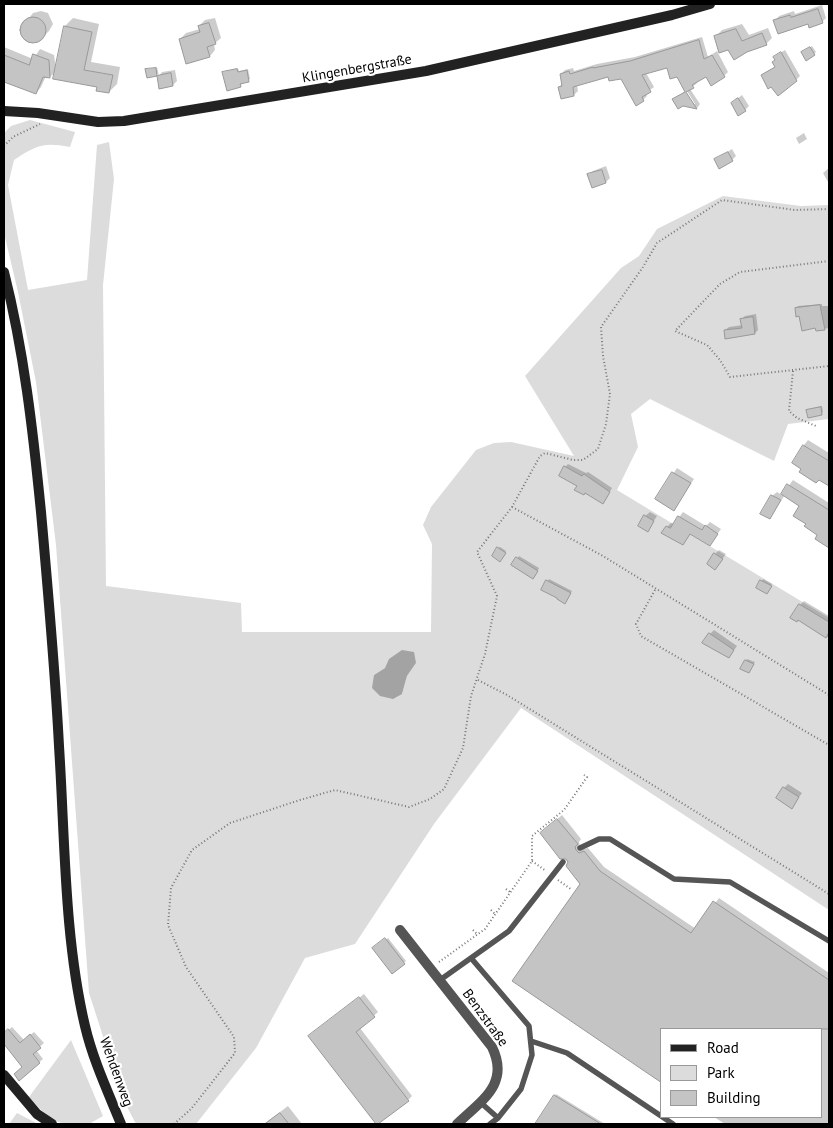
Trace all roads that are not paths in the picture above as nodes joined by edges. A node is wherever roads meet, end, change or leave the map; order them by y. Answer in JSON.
{"nodes":[{"id":1,"x":710,"y":4,"type":"edge"},
{"id":2,"x":4,"y":112,"type":"edge"},
{"id":3,"x":4,"y":272,"type":"edge"},
{"id":4,"x":580,"y":848,"type":"dead end"},
{"id":5,"x":563,"y":862,"type":"dead end"},
{"id":6,"x":400,"y":930,"type":"dead end"},
{"id":7,"x":829,"y":941,"type":"edge"},
{"id":8,"x":471,"y":958,"type":"junction"},
{"id":9,"x":440,"y":980,"type":"junction"},
{"id":10,"x":531,"y":1041,"type":"junction"},
{"id":11,"x":4,"y":1075,"type":"edge"},
{"id":12,"x":480,"y":1102,"type":"junction"},
{"id":13,"x":660,"y":1116,"type":"edge"},
{"id":14,"x":498,"y":1118,"type":"junction"},
{"id":15,"x":52,"y":1124,"type":"edge"},
{"id":16,"x":121,"y":1124,"type":"edge"},
{"id":17,"x":457,"y":1124,"type":"edge"},
{"id":18,"x":490,"y":1124,"type":"edge"}],
"edges":[{"from":1,"to":2,"type":"main road","name":"Klingenbergstraße"},
{"from":3,"to":16,"type":"main road","name":"Wehdenweg"},
{"from":4,"to":7,"type":"lane"},
{"from":5,"to":8,"type":"lane"},
{"from":6,"to":9,"type":"street","name":"Benzstraße"},
{"from":8,"to":9,"type":"lane"},
{"from":8,"to":10,"type":"lane"},
{"from":9,"to":12,"type":"street","name":"Benzstraße"},
{"from":10,"to":13,"type":"lane"},
{"from":10,"to":14,"type":"lane"},
{"from":11,"to":15,"type":"main road"},
{"from":12,"to":14,"type":"lane"},
{"from":12,"to":17,"type":"street","name":"Benzstraße"},
{"from":14,"to":18,"type":"lane"}]}
